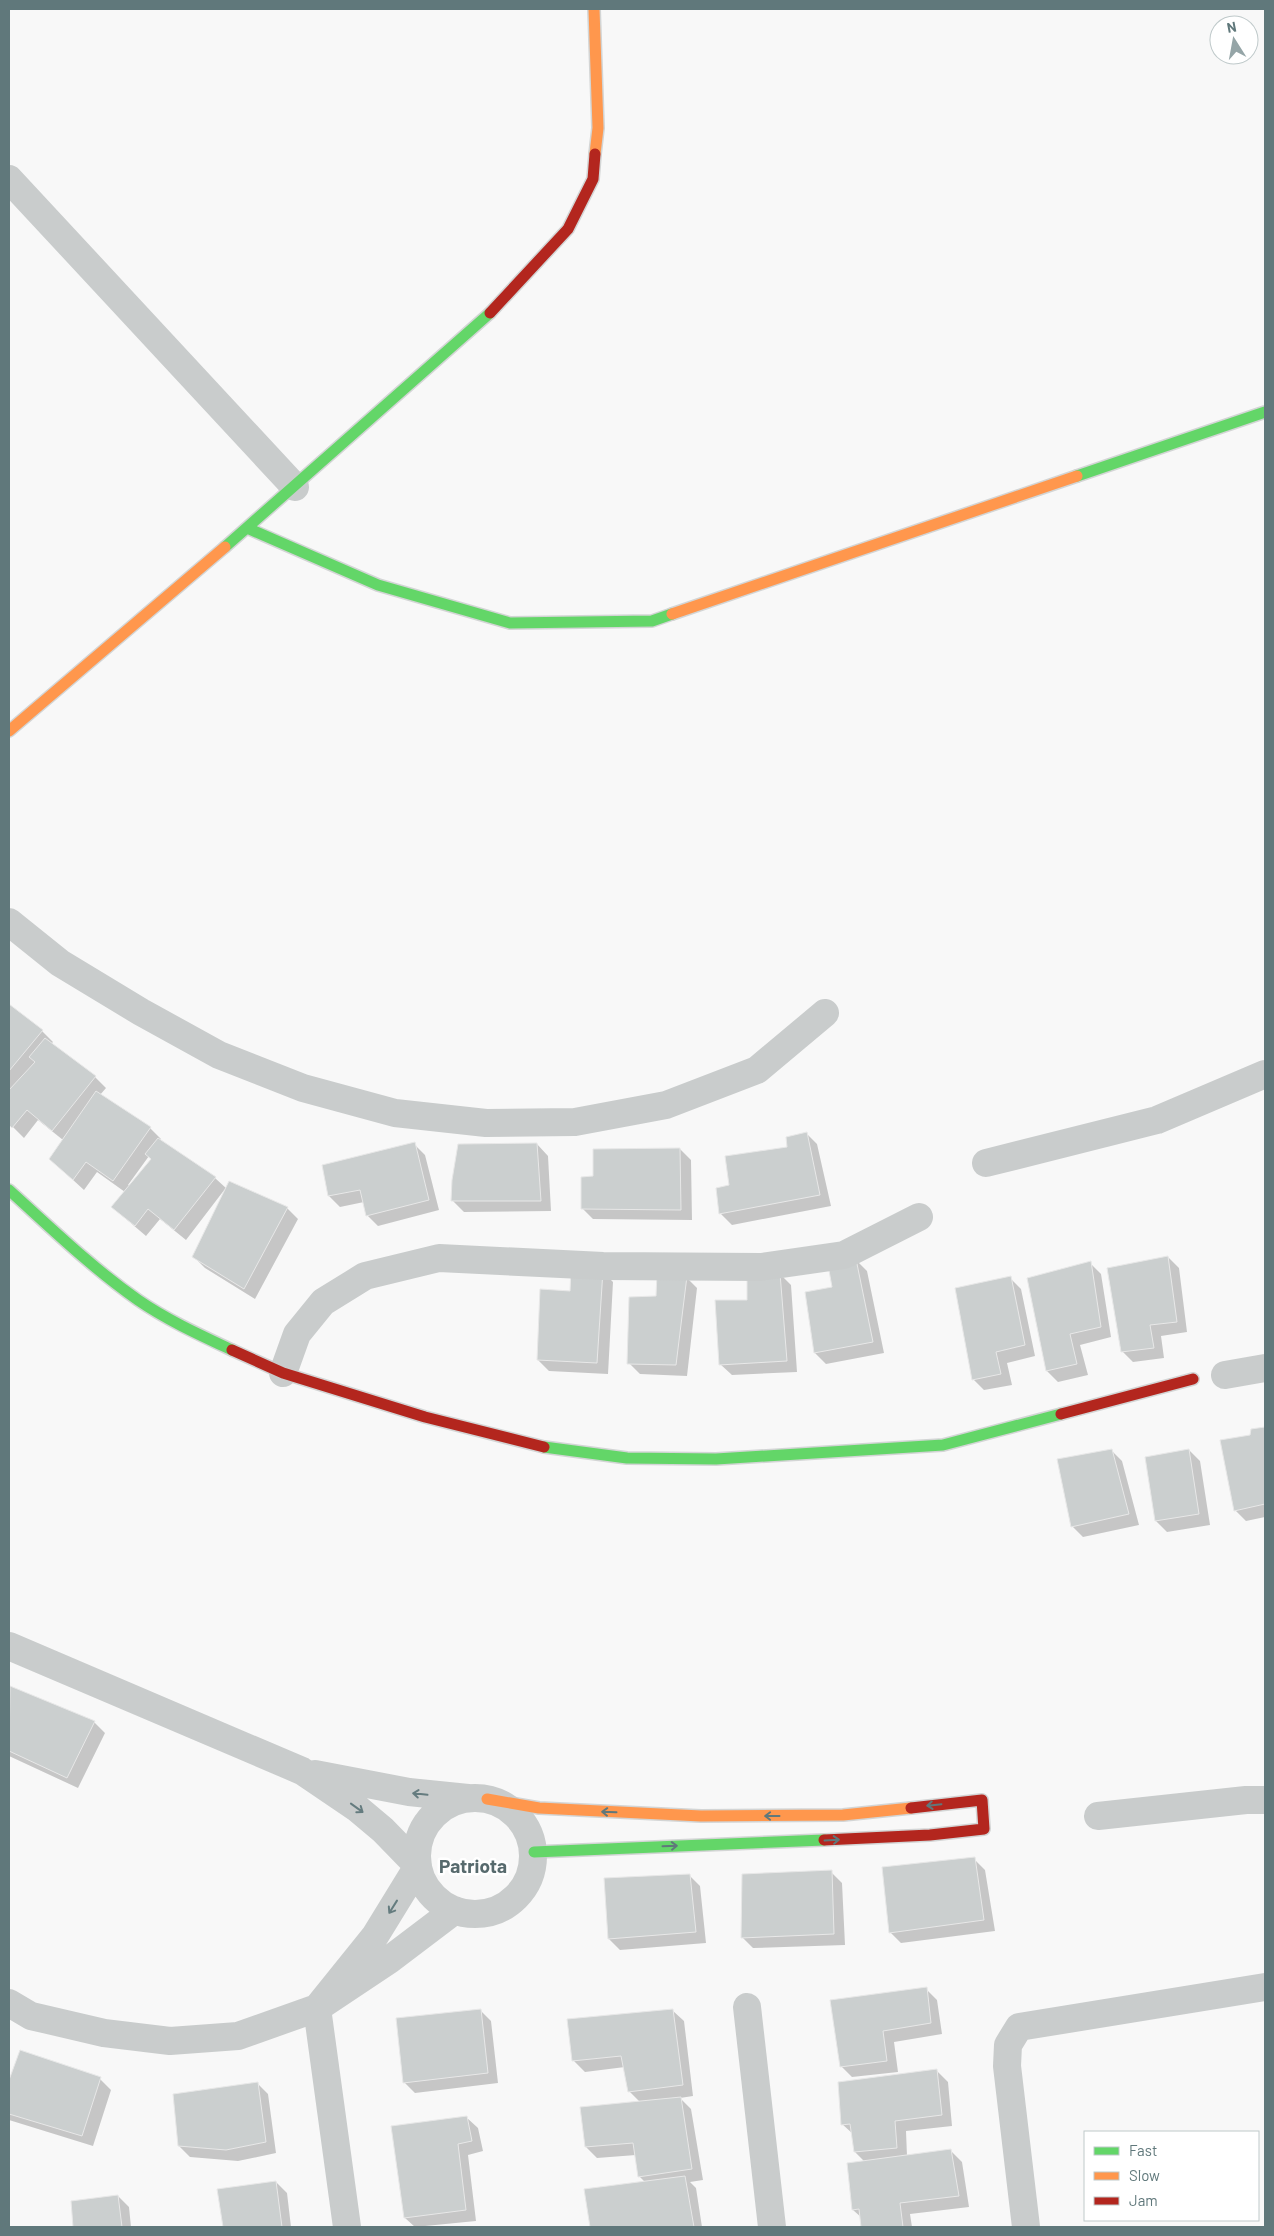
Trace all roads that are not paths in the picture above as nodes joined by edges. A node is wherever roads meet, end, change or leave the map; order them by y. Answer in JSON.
{"nodes":[{"id":1,"x":594,"y":9,"type":"edge"},
{"id":2,"x":9,"y":179,"type":"edge"},
{"id":3,"x":1265,"y":412,"type":"edge"},
{"id":4,"x":295,"y":487,"type":"junction"},
{"id":5,"x":247,"y":528,"type":"junction"},
{"id":6,"x":9,"y":731,"type":"edge"},
{"id":7,"x":9,"y":922,"type":"edge"},
{"id":8,"x":825,"y":1013,"type":"dead end"},
{"id":9,"x":1265,"y":1074,"type":"edge"},
{"id":10,"x":986,"y":1163,"type":"dead end"},
{"id":11,"x":9,"y":1190,"type":"edge"},
{"id":12,"x":918,"y":1217,"type":"dead end"},
{"id":13,"x":1265,"y":1368,"type":"edge"},
{"id":14,"x":283,"y":1372,"type":"junction"},
{"id":15,"x":1225,"y":1375,"type":"dead end"},
{"id":16,"x":1193,"y":1378,"type":"dead end"},
{"id":17,"x":9,"y":1646,"type":"edge"},
{"id":18,"x":302,"y":1771,"type":"junction"},
{"id":19,"x":478,"y":1799,"type":"junction"},
{"id":20,"x":1265,"y":1800,"type":"edge"},
{"id":21,"x":1098,"y":1816,"type":"dead end"},
{"id":22,"x":534,"y":1852,"type":"junction"},
{"id":23,"x":418,"y":1866,"type":"junction"},
{"id":24,"x":454,"y":1910,"type":"junction"},
{"id":25,"x":1265,"y":1987,"type":"edge"},
{"id":26,"x":9,"y":2002,"type":"edge"},
{"id":27,"x":747,"y":2007,"type":"dead end"},
{"id":28,"x":317,"y":2008,"type":"junction"},
{"id":29,"x":347,"y":2227,"type":"edge"},
{"id":30,"x":772,"y":2227,"type":"edge"},
{"id":31,"x":1026,"y":2227,"type":"edge"}],
"edges":[{"from":1,"to":4,"type":"street"},
{"from":2,"to":4,"type":"street"},
{"from":3,"to":5,"type":"street"},
{"from":4,"to":5,"type":"street"},
{"from":5,"to":6,"type":"street"},
{"from":7,"to":8,"type":"street"},
{"from":9,"to":10,"type":"street"},
{"from":11,"to":14,"type":"street"},
{"from":12,"to":14,"type":"street"},
{"from":13,"to":15,"type":"street"},
{"from":14,"to":16,"type":"street"},
{"from":17,"to":18,"type":"street"},
{"from":19,"to":18,"type":"street","one_way":true},
{"from":18,"to":23,"type":"street","one_way":true},
{"from":19,"to":22,"type":"street"},
{"from":22,"to":19,"type":"street","one_way":true},
{"from":19,"to":23,"type":"street"},
{"from":20,"to":21,"type":"street"},
{"from":22,"to":24,"type":"street"},
{"from":23,"to":24,"type":"street"},
{"from":23,"to":28,"type":"street","one_way":true},
{"from":24,"to":28,"type":"street"},
{"from":25,"to":31,"type":"street"},
{"from":26,"to":28,"type":"street"},
{"from":27,"to":30,"type":"street"},
{"from":28,"to":29,"type":"street"}]}
